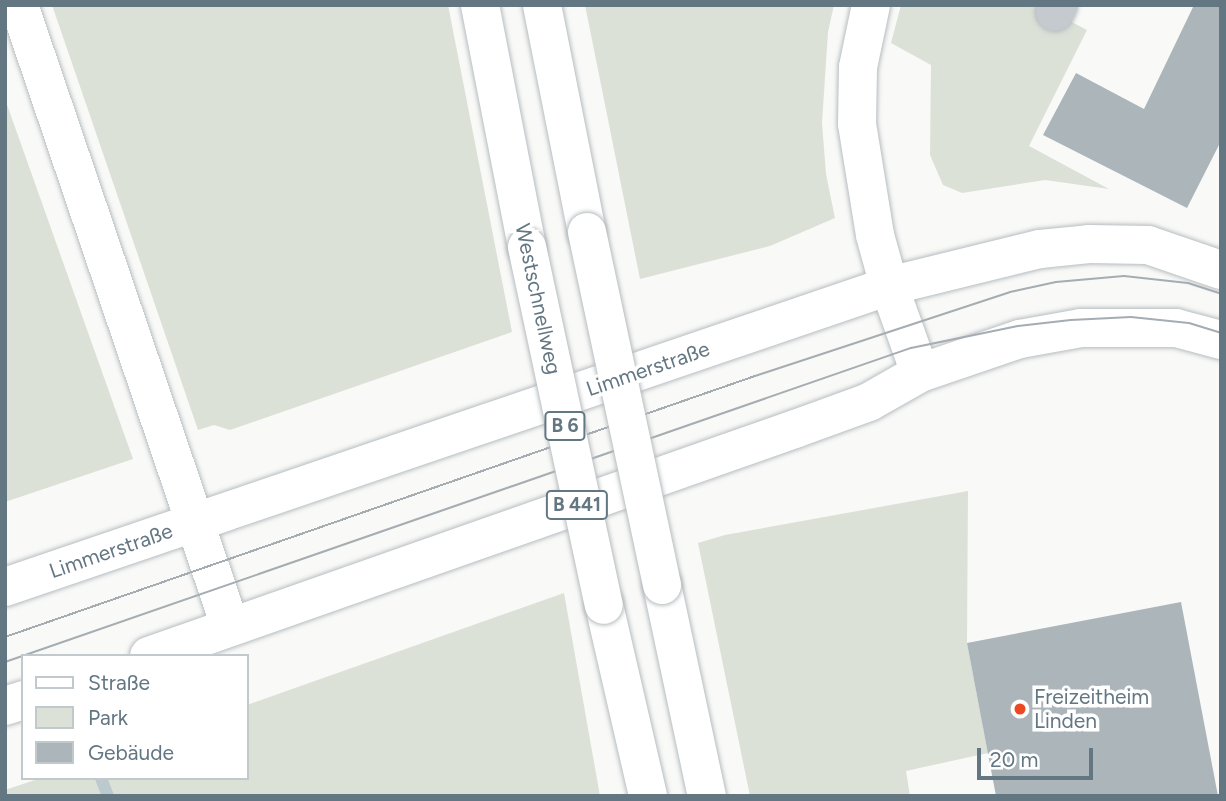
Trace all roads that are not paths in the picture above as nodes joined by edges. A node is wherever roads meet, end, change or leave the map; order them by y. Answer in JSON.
{"nodes":[{"id":1,"x":19,"y":5,"type":"edge"},
{"id":2,"x":480,"y":5,"type":"edge"},
{"id":3,"x":542,"y":5,"type":"edge"},
{"id":4,"x":871,"y":5,"type":"edge"},
{"id":5,"x":1221,"y":270,"type":"edge"},
{"id":6,"x":889,"y":286,"type":"junction"},
{"id":7,"x":1221,"y":340,"type":"edge"},
{"id":8,"x":920,"y":373,"type":"junction"},
{"id":9,"x":194,"y":522,"type":"junction"},
{"id":10,"x":5,"y":587,"type":"edge"},
{"id":11,"x":230,"y":626,"type":"junction"},
{"id":12,"x":154,"y":654,"type":"edge"},
{"id":13,"x":648,"y":796,"type":"edge"},
{"id":14,"x":707,"y":796,"type":"edge"}],
"edges":[{"from":1,"to":9,"type":"main road"},
{"from":2,"to":13,"type":"main road","name":"Westschnellweg","number":"B 6","bridge":true},
{"from":3,"to":14,"type":"main road","bridge":true},
{"from":4,"to":6,"type":"main road"},
{"from":5,"to":6,"type":"main road","name":"Limmerstraße"},
{"from":6,"to":8,"type":"main road"},
{"from":6,"to":9,"type":"main road","name":"Limmerstraße"},
{"from":7,"to":8,"type":"main road"},
{"from":8,"to":11,"type":"main road","number":"B 441"},
{"from":9,"to":10,"type":"main road","name":"Limmerstraße"},
{"from":9,"to":11,"type":"main road"},
{"from":11,"to":12,"type":"main road","number":"B 441"}]}
